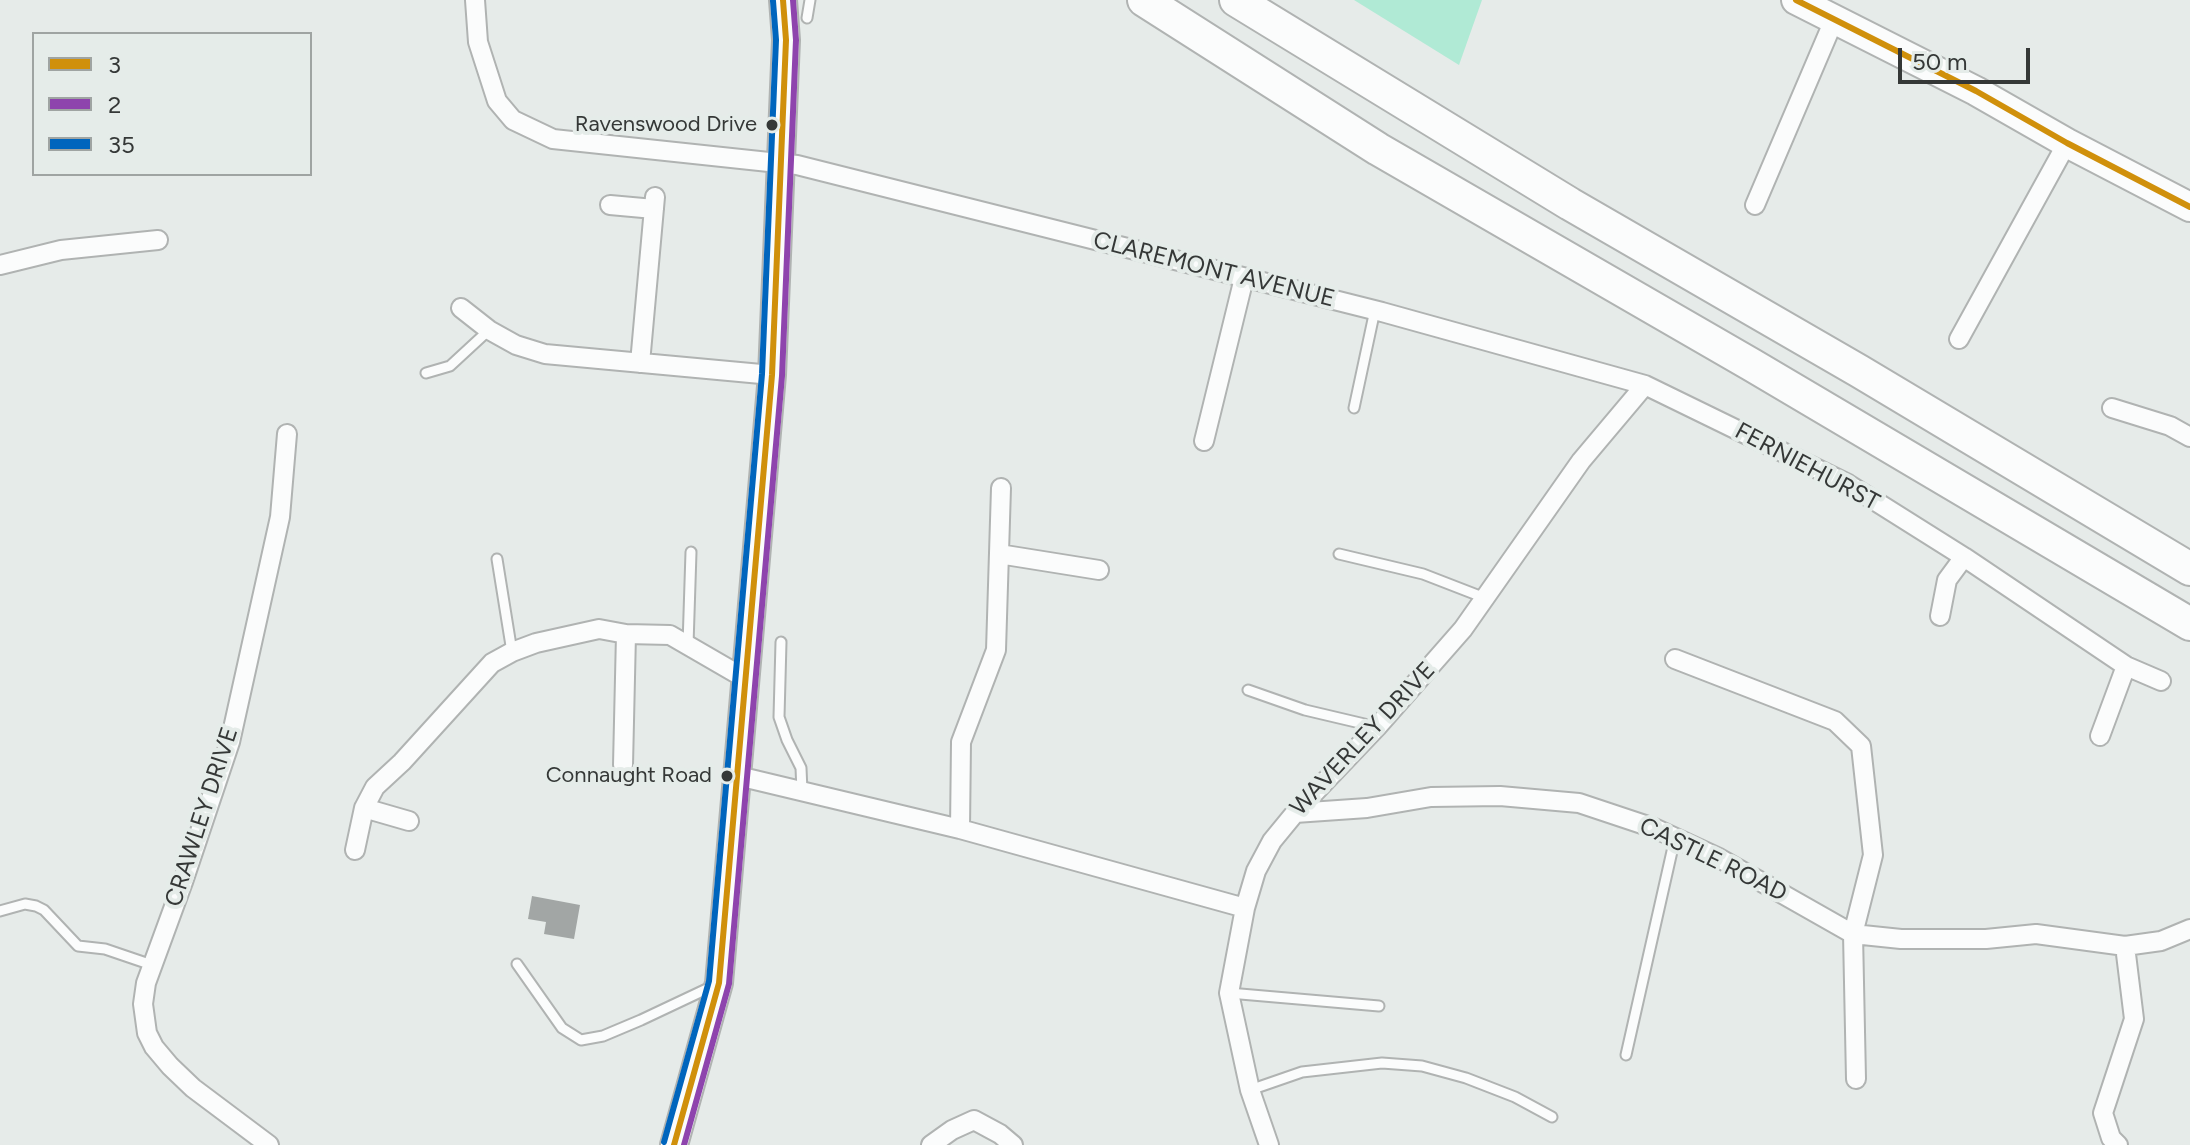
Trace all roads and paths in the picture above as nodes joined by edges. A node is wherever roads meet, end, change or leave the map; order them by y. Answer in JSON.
{"nodes":[{"id":1,"x":475,"y":0,"type":"edge"},
{"id":2,"x":783,"y":0,"type":"edge"},
{"id":3,"x":810,"y":0,"type":"edge"},
{"id":4,"x":1144,"y":0,"type":"edge"},
{"id":5,"x":1236,"y":0,"type":"edge"},
{"id":6,"x":1796,"y":0,"type":"edge"},
{"id":7,"x":807,"y":18,"type":"dead end"},
{"id":8,"x":1834,"y":20,"type":"junction"},
{"id":9,"x":2067,"y":143,"type":"junction"},
{"id":10,"x":780,"y":165,"type":"junction"},
{"id":11,"x":610,"y":205,"type":"dead end"},
{"id":12,"x":1755,"y":205,"type":"dead end"},
{"id":13,"x":2190,"y":207,"type":"edge"},
{"id":14,"x":158,"y":240,"type":"dead end"},
{"id":15,"x":0,"y":265,"type":"edge"},
{"id":16,"x":1244,"y":278,"type":"junction"},
{"id":17,"x":461,"y":308,"type":"dead end"},
{"id":18,"x":1375,"y":310,"type":"junction"},
{"id":19,"x":489,"y":330,"type":"junction"},
{"id":20,"x":1959,"y":339,"type":"dead end"},
{"id":21,"x":640,"y":363,"type":"junction"},
{"id":22,"x":426,"y":373,"type":"dead end"},
{"id":23,"x":772,"y":375,"type":"junction"},
{"id":24,"x":1645,"y":385,"type":"junction"},
{"id":25,"x":1354,"y":408,"type":"dead end"},
{"id":26,"x":2112,"y":408,"type":"dead end"},
{"id":27,"x":287,"y":434,"type":"dead end"},
{"id":28,"x":2190,"y":437,"type":"edge"},
{"id":29,"x":1204,"y":441,"type":"dead end"},
{"id":30,"x":1001,"y":488,"type":"dead end"},
{"id":31,"x":691,"y":552,"type":"dead end"},
{"id":32,"x":999,"y":554,"type":"junction"},
{"id":33,"x":1339,"y":554,"type":"dead end"},
{"id":34,"x":1964,"y":557,"type":"junction"},
{"id":35,"x":497,"y":559,"type":"dead end"},
{"id":36,"x":2190,"y":569,"type":"edge"},
{"id":37,"x":1099,"y":570,"type":"dead end"},
{"id":38,"x":1485,"y":598,"type":"junction"},
{"id":39,"x":1940,"y":616,"type":"dead end"},
{"id":40,"x":2190,"y":624,"type":"edge"},
{"id":41,"x":626,"y":634,"type":"junction"},
{"id":42,"x":781,"y":642,"type":"dead end"},
{"id":43,"x":688,"y":645,"type":"junction"},
{"id":44,"x":512,"y":652,"type":"junction"},
{"id":45,"x":1675,"y":659,"type":"dead end"},
{"id":46,"x":2126,"y":666,"type":"junction"},
{"id":47,"x":746,"y":679,"type":"junction"},
{"id":48,"x":2161,"y":681,"type":"dead end"},
{"id":49,"x":1248,"y":690,"type":"dead end"},
{"id":50,"x":1377,"y":727,"type":"junction"},
{"id":51,"x":2100,"y":736,"type":"dead end"},
{"id":52,"x":623,"y":765,"type":"dead end"},
{"id":53,"x":738,"y":776,"type":"junction"},
{"id":54,"x":802,"y":791,"type":"junction"},
{"id":55,"x":364,"y":808,"type":"junction"},
{"id":56,"x":1295,"y":813,"type":"junction"},
{"id":57,"x":409,"y":821,"type":"dead end"},
{"id":58,"x":960,"y":829,"type":"junction"},
{"id":59,"x":1675,"y":838,"type":"junction"},
{"id":60,"x":355,"y":850,"type":"dead end"},
{"id":61,"x":1245,"y":908,"type":"junction"},
{"id":62,"x":0,"y":911,"type":"edge"},
{"id":63,"x":2190,"y":929,"type":"edge"},
{"id":64,"x":1853,"y":934,"type":"junction"},
{"id":65,"x":2125,"y":946,"type":"junction"},
{"id":66,"x":517,"y":964,"type":"dead end"},
{"id":67,"x":152,"y":965,"type":"junction"},
{"id":68,"x":719,"y":983,"type":"junction"},
{"id":69,"x":1229,"y":993,"type":"junction"},
{"id":70,"x":1379,"y":1006,"type":"dead end"},
{"id":71,"x":1626,"y":1055,"type":"dead end"},
{"id":72,"x":1856,"y":1079,"type":"dead end"},
{"id":73,"x":1250,"y":1090,"type":"junction"},
{"id":74,"x":1552,"y":1117,"type":"dead end"},
{"id":75,"x":269,"y":1145,"type":"edge"},
{"id":76,"x":674,"y":1145,"type":"edge"},
{"id":77,"x":931,"y":1145,"type":"edge"},
{"id":78,"x":1013,"y":1145,"type":"edge"},
{"id":79,"x":1269,"y":1145,"type":"edge"},
{"id":80,"x":2118,"y":1145,"type":"edge"}],
"edges":[{"from":1,"to":10,"type":"street"},
{"from":2,"to":10,"type":"street"},
{"from":3,"to":7,"type":"lane"},
{"from":4,"to":40,"type":"highway"},
{"from":5,"to":36,"type":"highway"},
{"from":6,"to":8,"type":"main road"},
{"from":8,"to":9,"type":"main road"},
{"from":8,"to":12,"type":"street"},
{"from":9,"to":13,"type":"main road"},
{"from":9,"to":20,"type":"street"},
{"from":10,"to":16,"type":"street","name":"CLAREMONT AVENUE"},
{"from":10,"to":23,"type":"street"},
{"from":11,"to":21,"type":"street"},
{"from":14,"to":15,"type":"street"},
{"from":16,"to":18,"type":"street","name":"CLAREMONT AVENUE"},
{"from":16,"to":29,"type":"street"},
{"from":17,"to":19,"type":"street"},
{"from":18,"to":24,"type":"street","name":"CLAREMONT AVENUE"},
{"from":18,"to":25,"type":"lane"},
{"from":19,"to":21,"type":"street"},
{"from":19,"to":22,"type":"lane"},
{"from":21,"to":23,"type":"street"},
{"from":23,"to":47,"type":"street"},
{"from":24,"to":34,"type":"street","name":"FERNIEHURST"},
{"from":24,"to":38,"type":"street","name":"WAVERLEY DRIVE"},
{"from":26,"to":28,"type":"street"},
{"from":27,"to":67,"type":"street","name":"CRAWLEY DRIVE"},
{"from":30,"to":32,"type":"street"},
{"from":31,"to":43,"type":"lane"},
{"from":32,"to":37,"type":"street"},
{"from":32,"to":58,"type":"street"},
{"from":33,"to":38,"type":"lane"},
{"from":34,"to":39,"type":"street"},
{"from":34,"to":46,"type":"street","name":"FERNIEHURST"},
{"from":35,"to":44,"type":"lane"},
{"from":38,"to":50,"type":"street","name":"WAVERLEY DRIVE"},
{"from":41,"to":43,"type":"street"},
{"from":41,"to":44,"type":"street"},
{"from":41,"to":52,"type":"street"},
{"from":42,"to":54,"type":"lane"},
{"from":43,"to":47,"type":"street"},
{"from":44,"to":55,"type":"street"},
{"from":45,"to":64,"type":"street"},
{"from":46,"to":48,"type":"street","name":"FERNIEHURST"},
{"from":46,"to":51,"type":"street"},
{"from":47,"to":53,"type":"street"},
{"from":49,"to":50,"type":"lane"},
{"from":50,"to":56,"type":"street","name":"WAVERLEY DRIVE"},
{"from":53,"to":54,"type":"street"},
{"from":53,"to":68,"type":"street"},
{"from":54,"to":58,"type":"street"},
{"from":55,"to":57,"type":"street"},
{"from":55,"to":60,"type":"street"},
{"from":56,"to":59,"type":"street","name":"CASTLE ROAD"},
{"from":56,"to":61,"type":"street","name":"WAVERLEY DRIVE"},
{"from":58,"to":61,"type":"street"},
{"from":59,"to":64,"type":"street","name":"CASTLE ROAD"},
{"from":59,"to":71,"type":"lane"},
{"from":61,"to":69,"type":"street","name":"WAVERLEY DRIVE"},
{"from":62,"to":67,"type":"lane"},
{"from":63,"to":65,"type":"street","name":"CASTLE ROAD"},
{"from":64,"to":65,"type":"street","name":"CASTLE ROAD"},
{"from":64,"to":72,"type":"street"},
{"from":65,"to":80,"type":"street"},
{"from":66,"to":68,"type":"lane"},
{"from":67,"to":75,"type":"street","name":"CRAWLEY DRIVE"},
{"from":68,"to":76,"type":"street"},
{"from":69,"to":70,"type":"lane"},
{"from":69,"to":73,"type":"street","name":"WAVERLEY DRIVE"},
{"from":73,"to":74,"type":"lane"},
{"from":73,"to":79,"type":"street","name":"WAVERLEY DRIVE"},
{"from":77,"to":78,"type":"street"}]}
